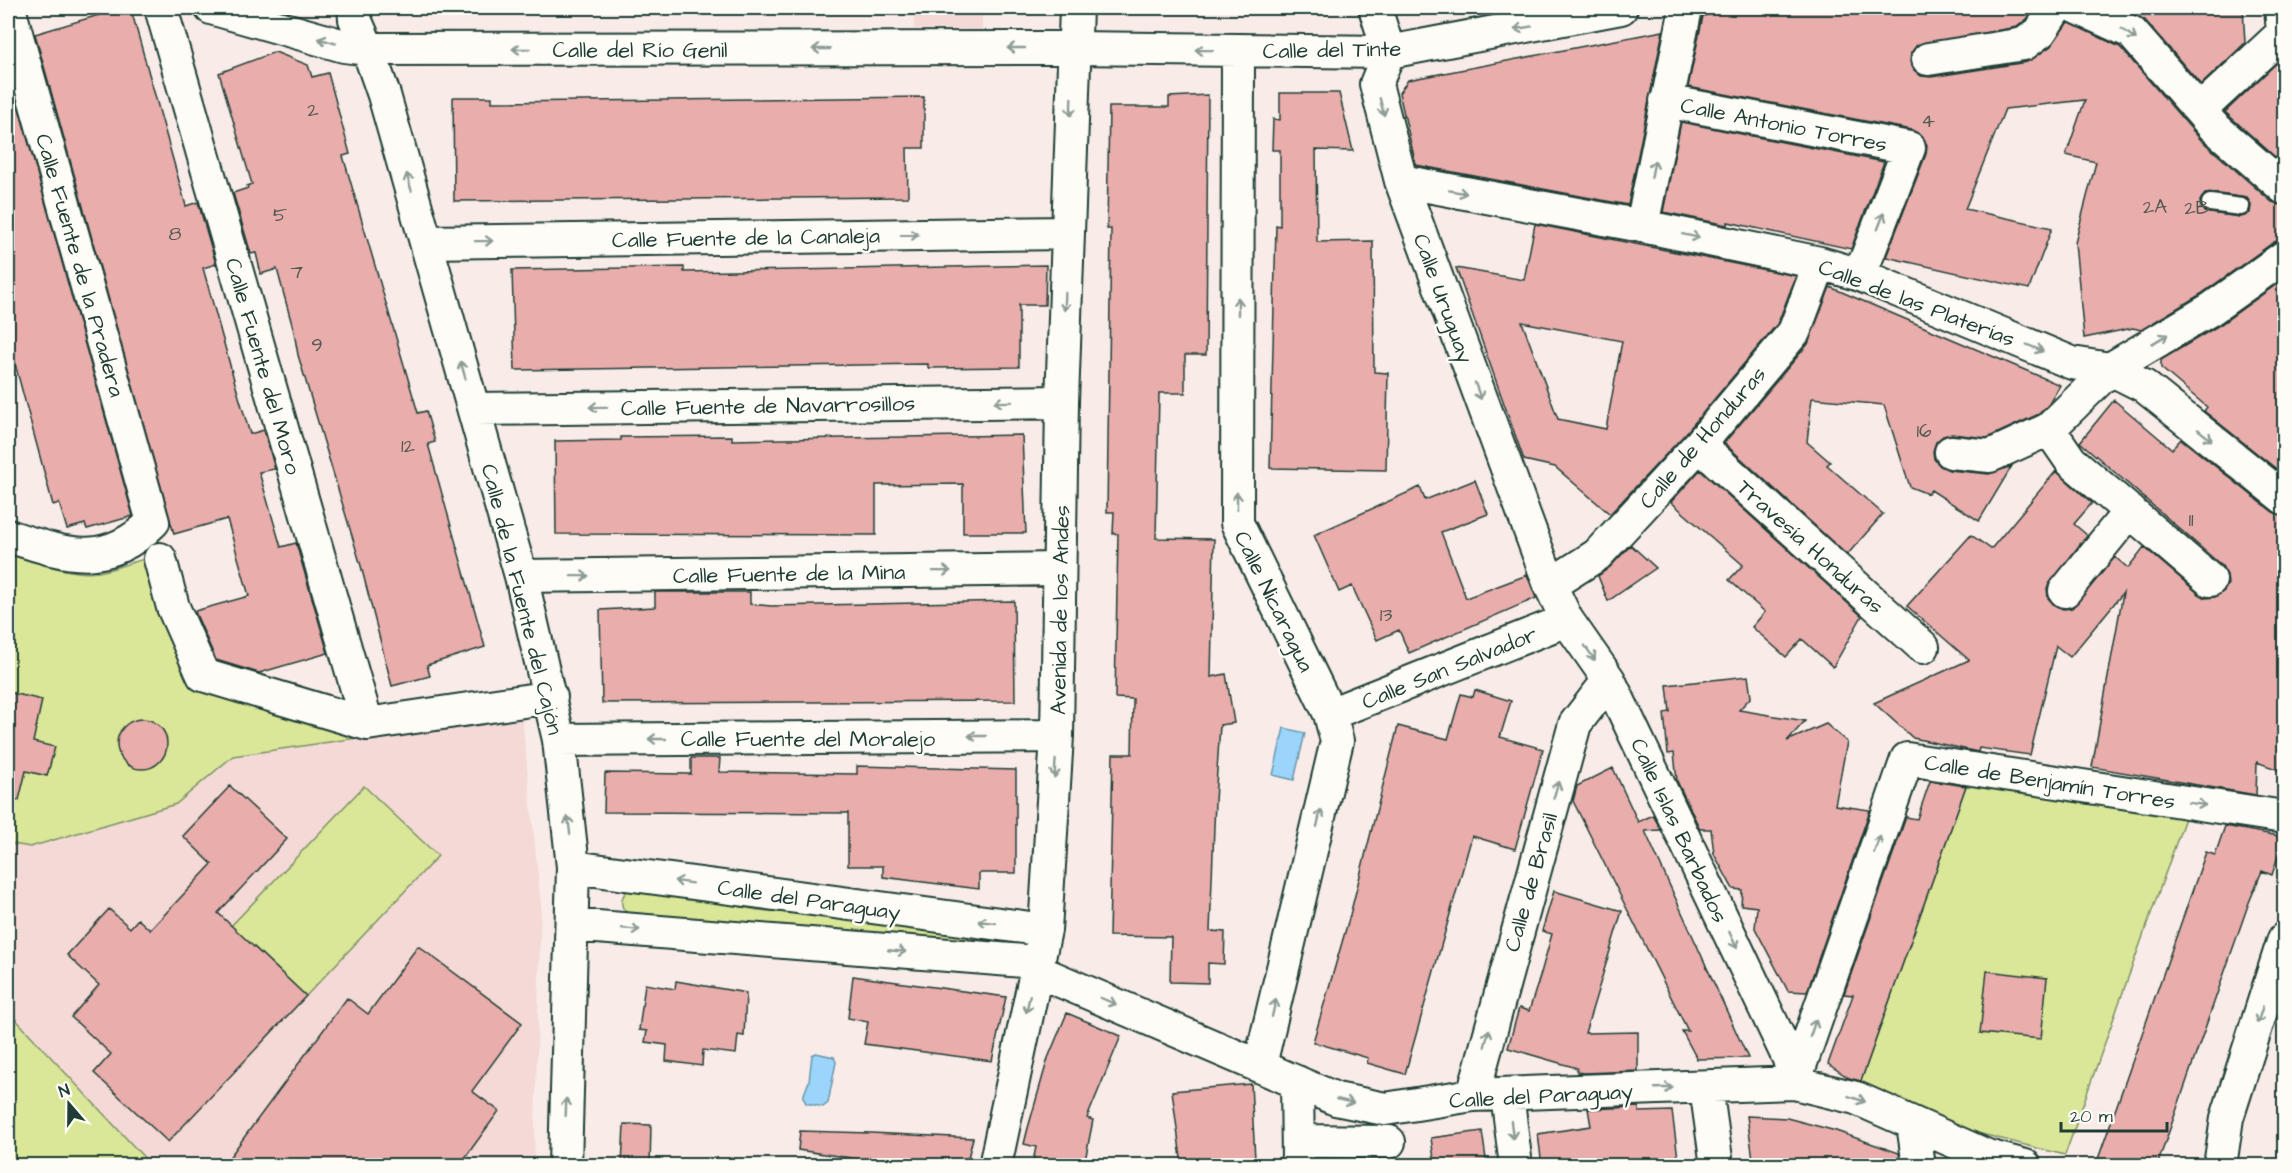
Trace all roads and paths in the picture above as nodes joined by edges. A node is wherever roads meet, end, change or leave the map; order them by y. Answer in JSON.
{"nodes":[{"id":1,"x":9,"y":8,"type":"edge"},
{"id":2,"x":161,"y":8,"type":"edge"},
{"id":3,"x":211,"y":8,"type":"edge"},
{"id":4,"x":354,"y":8,"type":"edge"},
{"id":5,"x":1076,"y":8,"type":"edge"},
{"id":6,"x":1374,"y":8,"type":"edge"},
{"id":7,"x":1621,"y":8,"type":"edge"},
{"id":8,"x":1686,"y":8,"type":"edge"},
{"id":9,"x":2056,"y":8,"type":"edge"},
{"id":10,"x":2078,"y":8,"type":"edge"},
{"id":11,"x":1576,"y":12,"type":"edge"},
{"id":12,"x":2282,"y":20,"type":"edge"},
{"id":13,"x":1074,"y":48,"type":"junction"},
{"id":14,"x":369,"y":49,"type":"junction"},
{"id":15,"x":1238,"y":51,"type":"junction"},
{"id":16,"x":1389,"y":52,"type":"junction"},
{"id":17,"x":1928,"y":59,"type":"dead end"},
{"id":18,"x":1666,"y":101,"type":"junction"},
{"id":19,"x":2200,"y":110,"type":"junction"},
{"id":20,"x":1401,"y":181,"type":"junction"},
{"id":21,"x":2284,"y":188,"type":"edge"},
{"id":22,"x":2210,"y":203,"type":"dead end"},
{"id":23,"x":2241,"y":207,"type":"dead end"},
{"id":24,"x":1642,"y":226,"type":"junction"},
{"id":25,"x":1066,"y":233,"type":"junction"},
{"id":26,"x":426,"y":242,"type":"junction"},
{"id":27,"x":2284,"y":257,"type":"edge"},
{"id":28,"x":1820,"y":263,"type":"junction"},
{"id":29,"x":1860,"y":275,"type":"junction"},
{"id":30,"x":2109,"y":369,"type":"junction"},
{"id":31,"x":1062,"y":402,"type":"junction"},
{"id":32,"x":474,"y":409,"type":"junction"},
{"id":33,"x":2049,"y":429,"type":"junction"},
{"id":34,"x":1699,"y":445,"type":"junction"},
{"id":35,"x":1951,"y":452,"type":"dead end"},
{"id":36,"x":2284,"y":498,"type":"edge"},
{"id":37,"x":2130,"y":511,"type":"junction"},
{"id":38,"x":8,"y":536,"type":"edge"},
{"id":39,"x":159,"y":559,"type":"dead end"},
{"id":40,"x":1058,"y":569,"type":"junction"},
{"id":41,"x":521,"y":576,"type":"junction"},
{"id":42,"x":2210,"y":580,"type":"dead end"},
{"id":43,"x":1550,"y":585,"type":"junction"},
{"id":44,"x":2065,"y":591,"type":"dead end"},
{"id":45,"x":1567,"y":620,"type":"junction"},
{"id":46,"x":1923,"y":647,"type":"dead end"},
{"id":47,"x":1609,"y":680,"type":"junction"},
{"id":48,"x":551,"y":698,"type":"junction"},
{"id":49,"x":1330,"y":714,"type":"junction"},
{"id":50,"x":367,"y":724,"type":"junction"},
{"id":51,"x":1057,"y":736,"type":"junction"},
{"id":52,"x":559,"y":740,"type":"junction"},
{"id":53,"x":2284,"y":817,"type":"edge"},
{"id":54,"x":573,"y":867,"type":"junction"},
{"id":55,"x":572,"y":925,"type":"junction"},
{"id":56,"x":1045,"y":930,"type":"junction"},
{"id":57,"x":2284,"y":939,"type":"edge"},
{"id":58,"x":1035,"y":966,"type":"junction"},
{"id":59,"x":1260,"y":1065,"type":"junction"},
{"id":60,"x":1297,"y":1083,"type":"junction"},
{"id":61,"x":1794,"y":1083,"type":"junction"},
{"id":62,"x":1706,"y":1087,"type":"junction"},
{"id":63,"x":1507,"y":1094,"type":"junction"},
{"id":64,"x":1473,"y":1095,"type":"junction"},
{"id":65,"x":1385,"y":1109,"type":"junction"},
{"id":66,"x":1913,"y":1124,"type":"junction"},
{"id":67,"x":1296,"y":1153,"type":"edge"},
{"id":68,"x":1391,"y":1154,"type":"edge"},
{"id":69,"x":565,"y":1166,"type":"edge"},
{"id":70,"x":995,"y":1166,"type":"edge"},
{"id":71,"x":1516,"y":1166,"type":"edge"},
{"id":72,"x":1717,"y":1166,"type":"edge"},
{"id":73,"x":1919,"y":1166,"type":"edge"},
{"id":74,"x":2025,"y":1166,"type":"edge"},
{"id":75,"x":2220,"y":1166,"type":"edge"}],
"edges":[{"from":1,"to":38,"type":"street","name":"Calle Fuente de la Pradera"},
{"from":2,"to":50,"type":"street","name":"Calle Fuente del Moro"},
{"from":14,"to":3,"type":"street","name":"Calle del Río Genil","one_way":true},
{"from":4,"to":14,"type":"street","name":"Calle de la Fuente del Cajón"},
{"from":5,"to":13,"type":"street","name":"Avenida de los Andes"},
{"from":6,"to":16,"type":"street"},
{"from":7,"to":11,"type":"street","name":"Calle del Tinte"},
{"from":8,"to":18,"type":"street"},
{"from":9,"to":17,"type":"street"},
{"from":10,"to":19,"type":"street","one_way":true},
{"from":11,"to":16,"type":"street","name":"Calle del Tinte","one_way":true},
{"from":12,"to":19,"type":"street"},
{"from":13,"to":14,"type":"street","name":"Calle del Río Genil","one_way":true},
{"from":15,"to":13,"type":"street","name":"Calle del Tinte","one_way":true},
{"from":13,"to":25,"type":"street","name":"Avenida de los Andes","one_way":true},
{"from":26,"to":14,"type":"street","name":"Calle de la Fuente del Cajón","one_way":true},
{"from":15,"to":16,"type":"street","name":"Calle del Tinte"},
{"from":49,"to":15,"type":"street","name":"Calle Nicaragua","one_way":true},
{"from":16,"to":20,"type":"street","name":"Calle Uruguay","one_way":true},
{"from":24,"to":18,"type":"street","one_way":true},
{"from":29,"to":18,"type":"street","name":"Calle Antonio Torres","one_way":true},
{"from":19,"to":21,"type":"street"},
{"from":20,"to":24,"type":"street","name":"Calle de las Platerías","one_way":true},
{"from":20,"to":43,"type":"street","name":"Calle Uruguay","one_way":true},
{"from":22,"to":23,"type":"lane"},
{"from":24,"to":28,"type":"street","name":"Calle de las Platerías","one_way":true},
{"from":26,"to":25,"type":"street","name":"Calle Fuente de la Canaleja","one_way":true},
{"from":25,"to":31,"type":"street","name":"Avenida de los Andes","one_way":true},
{"from":32,"to":26,"type":"street","name":"Calle de la Fuente del Cajón","one_way":true},
{"from":30,"to":27,"type":"street","one_way":true},
{"from":28,"to":29,"type":"street","name":"Calle de las Platerías"},
{"from":28,"to":34,"type":"street","name":"Calle de Honduras"},
{"from":29,"to":30,"type":"street","name":"Calle de las Platerías","one_way":true},
{"from":30,"to":33,"type":"street"},
{"from":30,"to":36,"type":"street","name":"Calle de las Platerías","one_way":true},
{"from":31,"to":32,"type":"street","name":"Calle Fuente de Navarrosillos","one_way":true},
{"from":31,"to":40,"type":"street","name":"Avenida de los Andes"},
{"from":32,"to":41,"type":"street","name":"Calle de la Fuente del Cajón"},
{"from":33,"to":35,"type":"street"},
{"from":33,"to":37,"type":"street"},
{"from":34,"to":43,"type":"street","name":"Calle de Honduras"},
{"from":34,"to":46,"type":"street","name":"Travesía Honduras"},
{"from":37,"to":42,"type":"street"},
{"from":37,"to":44,"type":"street"},
{"from":39,"to":50,"type":"street"},
{"from":41,"to":40,"type":"street","name":"Calle Fuente de la Mina","one_way":true},
{"from":40,"to":51,"type":"street","name":"Avenida de los Andes"},
{"from":41,"to":48,"type":"street","name":"Calle de la Fuente del Cajón"},
{"from":43,"to":45,"type":"street","name":"Calle Islas Barbados"},
{"from":45,"to":47,"type":"street","name":"Calle Islas Barbados","one_way":true},
{"from":45,"to":49,"type":"street","name":"Calle San Salvador"},
{"from":47,"to":61,"type":"street","name":"Calle Islas Barbados","one_way":true},
{"from":64,"to":47,"type":"street","name":"Calle de Brasil","one_way":true},
{"from":48,"to":50,"type":"street"},
{"from":48,"to":52,"type":"street","name":"Calle de la Fuente del Cajón"},
{"from":59,"to":49,"type":"street","name":"Calle Nicaragua","one_way":true},
{"from":51,"to":52,"type":"street","name":"Calle Fuente del Moralejo","one_way":true},
{"from":51,"to":56,"type":"street","name":"Avenida de los Andes","one_way":true},
{"from":54,"to":52,"type":"street","name":"Calle de la Fuente del Cajón","one_way":true},
{"from":61,"to":53,"type":"street","name":"Calle de Benjamín Torres","one_way":true},
{"from":54,"to":55,"type":"street","name":"Calle de la Fuente del Cajón"},
{"from":56,"to":54,"type":"street","name":"Calle del Paraguay","one_way":true},
{"from":55,"to":58,"type":"street","name":"Calle del Paraguay","one_way":true},
{"from":69,"to":55,"type":"street","name":"Calle de la Fuente del Cajón","one_way":true},
{"from":56,"to":58,"type":"street","name":"Avenida de los Andes"},
{"from":57,"to":75,"type":"street","one_way":true},
{"from":58,"to":59,"type":"street","name":"Calle del Paraguay","one_way":true},
{"from":58,"to":70,"type":"street","name":"Avenida de los Andes","one_way":true},
{"from":59,"to":60,"type":"street","name":"Calle del Paraguay"},
{"from":60,"to":65,"type":"street","name":"Calle del Paraguay","one_way":true},
{"from":60,"to":67,"type":"street"},
{"from":61,"to":62,"type":"street","name":"Calle del Paraguay"},
{"from":61,"to":66,"type":"street","name":"Calle del Paraguay","one_way":true},
{"from":63,"to":62,"type":"street","name":"Calle del Paraguay","one_way":true},
{"from":62,"to":72,"type":"street"},
{"from":63,"to":64,"type":"street","name":"Calle del Paraguay"},
{"from":63,"to":71,"type":"street","one_way":true},
{"from":64,"to":65,"type":"street","name":"Calle del Paraguay"},
{"from":65,"to":68,"type":"street"},
{"from":66,"to":73,"type":"street"},
{"from":66,"to":74,"type":"street","name":"Calle del Paraguay"},
{"from":67,"to":68,"type":"street"}]}
